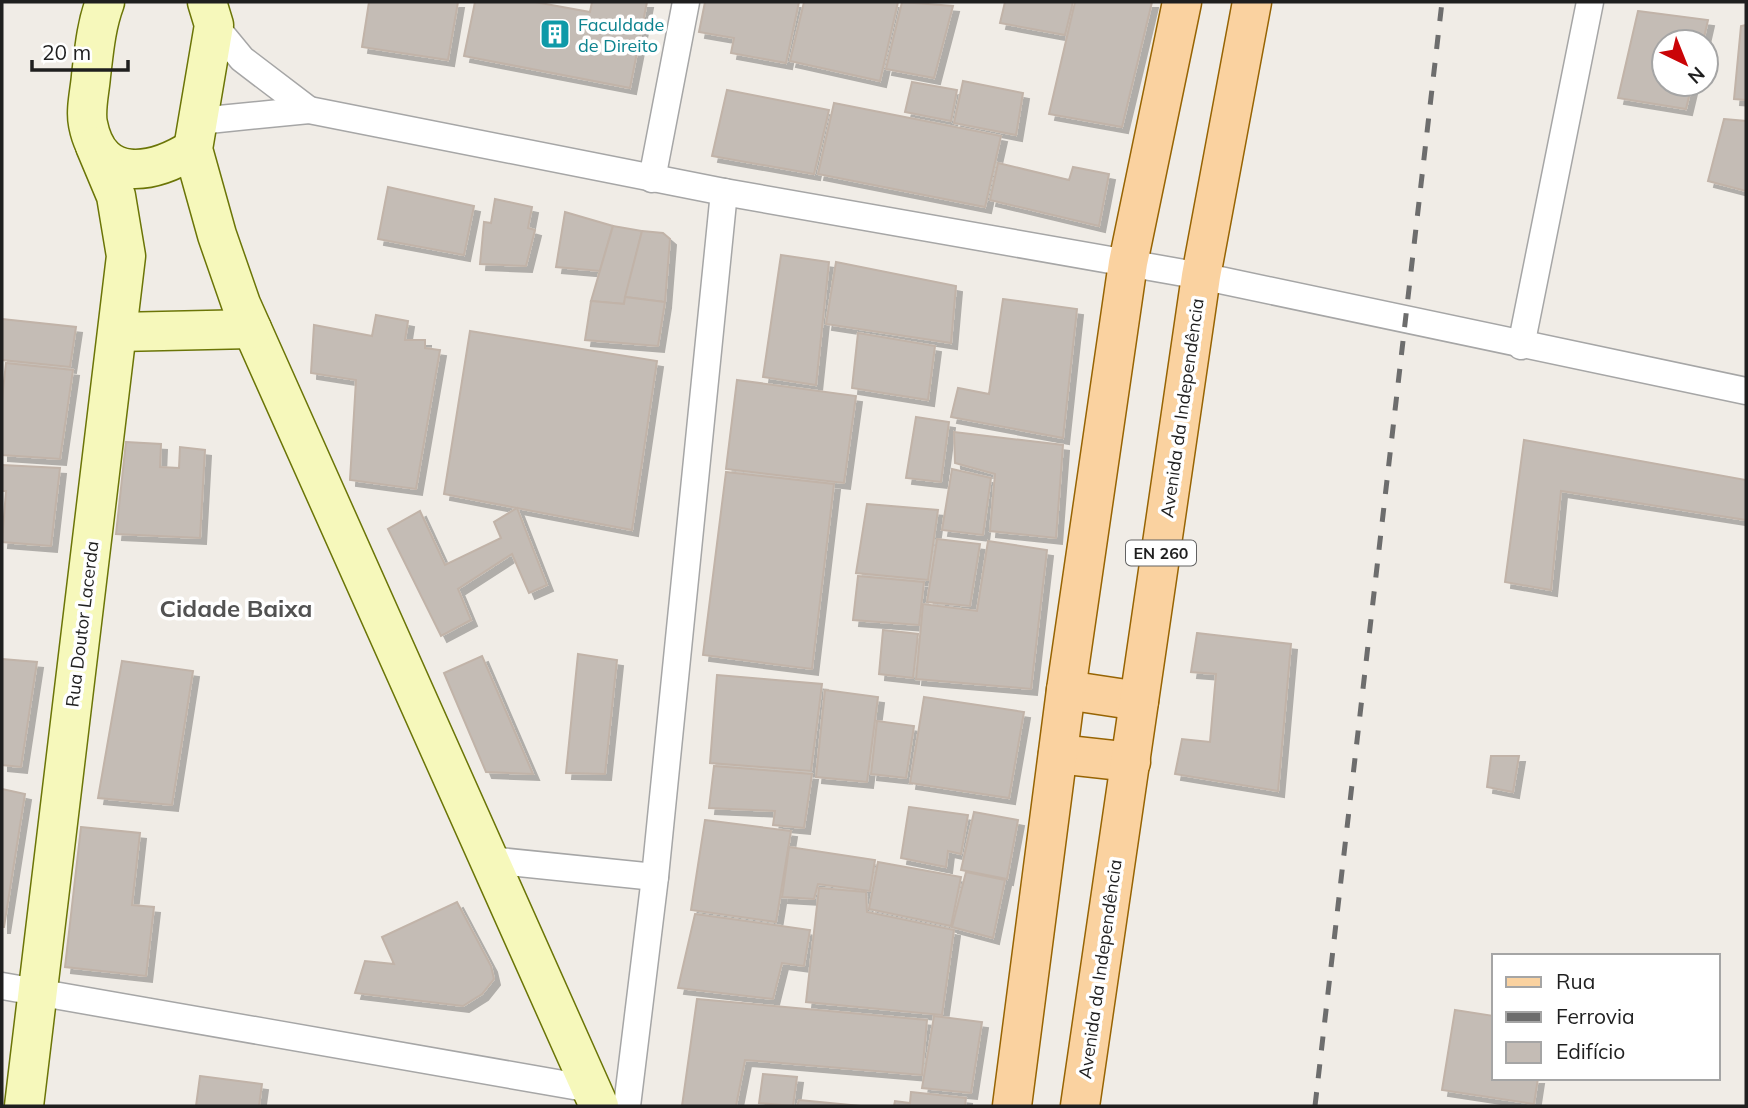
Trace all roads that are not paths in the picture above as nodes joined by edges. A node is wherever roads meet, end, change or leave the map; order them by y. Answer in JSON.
{"nodes":[{"id":1,"x":84,"y":2,"type":"edge"},
{"id":2,"x":105,"y":2,"type":"edge"},
{"id":3,"x":686,"y":2,"type":"edge"},
{"id":4,"x":1182,"y":2,"type":"edge"},
{"id":5,"x":1252,"y":2,"type":"edge"},
{"id":6,"x":1590,"y":2,"type":"edge"},
{"id":7,"x":210,"y":13,"type":"edge"},
{"id":8,"x":95,"y":38,"type":"junction"},
{"id":9,"x":309,"y":110,"type":"junction"},
{"id":10,"x":196,"y":135,"type":"junction"},
{"id":11,"x":95,"y":146,"type":"junction"},
{"id":12,"x":652,"y":179,"type":"junction"},
{"id":13,"x":724,"y":192,"type":"junction"},
{"id":14,"x":1128,"y":263,"type":"junction"},
{"id":15,"x":1201,"y":276,"type":"junction"},
{"id":16,"x":253,"y":329,"type":"junction"},
{"id":17,"x":118,"y":332,"type":"junction"},
{"id":18,"x":1521,"y":345,"type":"junction"},
{"id":19,"x":1746,"y":391,"type":"edge"},
{"id":20,"x":1066,"y":690,"type":"junction"},
{"id":21,"x":1139,"y":701,"type":"junction"},
{"id":22,"x":1058,"y":754,"type":"junction"},
{"id":23,"x":1131,"y":762,"type":"junction"},
{"id":24,"x":489,"y":860,"type":"junction"},
{"id":25,"x":655,"y":877,"type":"junction"},
{"id":26,"x":19,"y":989,"type":"edge"},
{"id":27,"x":595,"y":1098,"type":"edge"},
{"id":28,"x":24,"y":1106,"type":"edge"},
{"id":29,"x":627,"y":1106,"type":"edge"},
{"id":30,"x":1012,"y":1106,"type":"edge"},
{"id":31,"x":1080,"y":1106,"type":"edge"}],
"edges":[{"from":1,"to":8,"type":"main road","name":"Rua Doutor Lacerda"},
{"from":2,"to":8,"type":"main road","name":"Rua Doutor Lacerda"},
{"from":3,"to":12,"type":"street"},
{"from":4,"to":14,"type":"main road"},
{"from":5,"to":15,"type":"main road","name":"Avenida da Independência","number":"EN 260"},
{"from":6,"to":18,"type":"street"},
{"from":7,"to":9,"type":"street"},
{"from":7,"to":10,"type":"main road"},
{"from":8,"to":11,"type":"main road","name":"Rua Doutor Lacerda"},
{"from":9,"to":10,"type":"street"},
{"from":9,"to":12,"type":"street"},
{"from":10,"to":11,"type":"main road"},
{"from":10,"to":16,"type":"main road"},
{"from":11,"to":17,"type":"main road","name":"Rua Doutor Lacerda"},
{"from":12,"to":13,"type":"street"},
{"from":13,"to":14,"type":"street"},
{"from":13,"to":25,"type":"street"},
{"from":14,"to":15,"type":"street"},
{"from":14,"to":20,"type":"main road"},
{"from":15,"to":18,"type":"street"},
{"from":15,"to":21,"type":"main road","name":"Avenida da Independência","number":"EN 260"},
{"from":16,"to":17,"type":"main road"},
{"from":16,"to":24,"type":"main road"},
{"from":17,"to":26,"type":"main road","name":"Rua Doutor Lacerda"},
{"from":18,"to":19,"type":"street"},
{"from":20,"to":21,"type":"main road"},
{"from":20,"to":22,"type":"main road"},
{"from":21,"to":23,"type":"main road","name":"Avenida da Independência","number":"EN 260"},
{"from":22,"to":23,"type":"main road"},
{"from":22,"to":30,"type":"main road"},
{"from":23,"to":31,"type":"main road","name":"Avenida da Independência","number":"EN 260"},
{"from":24,"to":25,"type":"street"},
{"from":24,"to":27,"type":"main road"},
{"from":25,"to":29,"type":"street"},
{"from":26,"to":27,"type":"street"},
{"from":26,"to":28,"type":"main road","name":"Rua Doutor Lacerda"}]}
